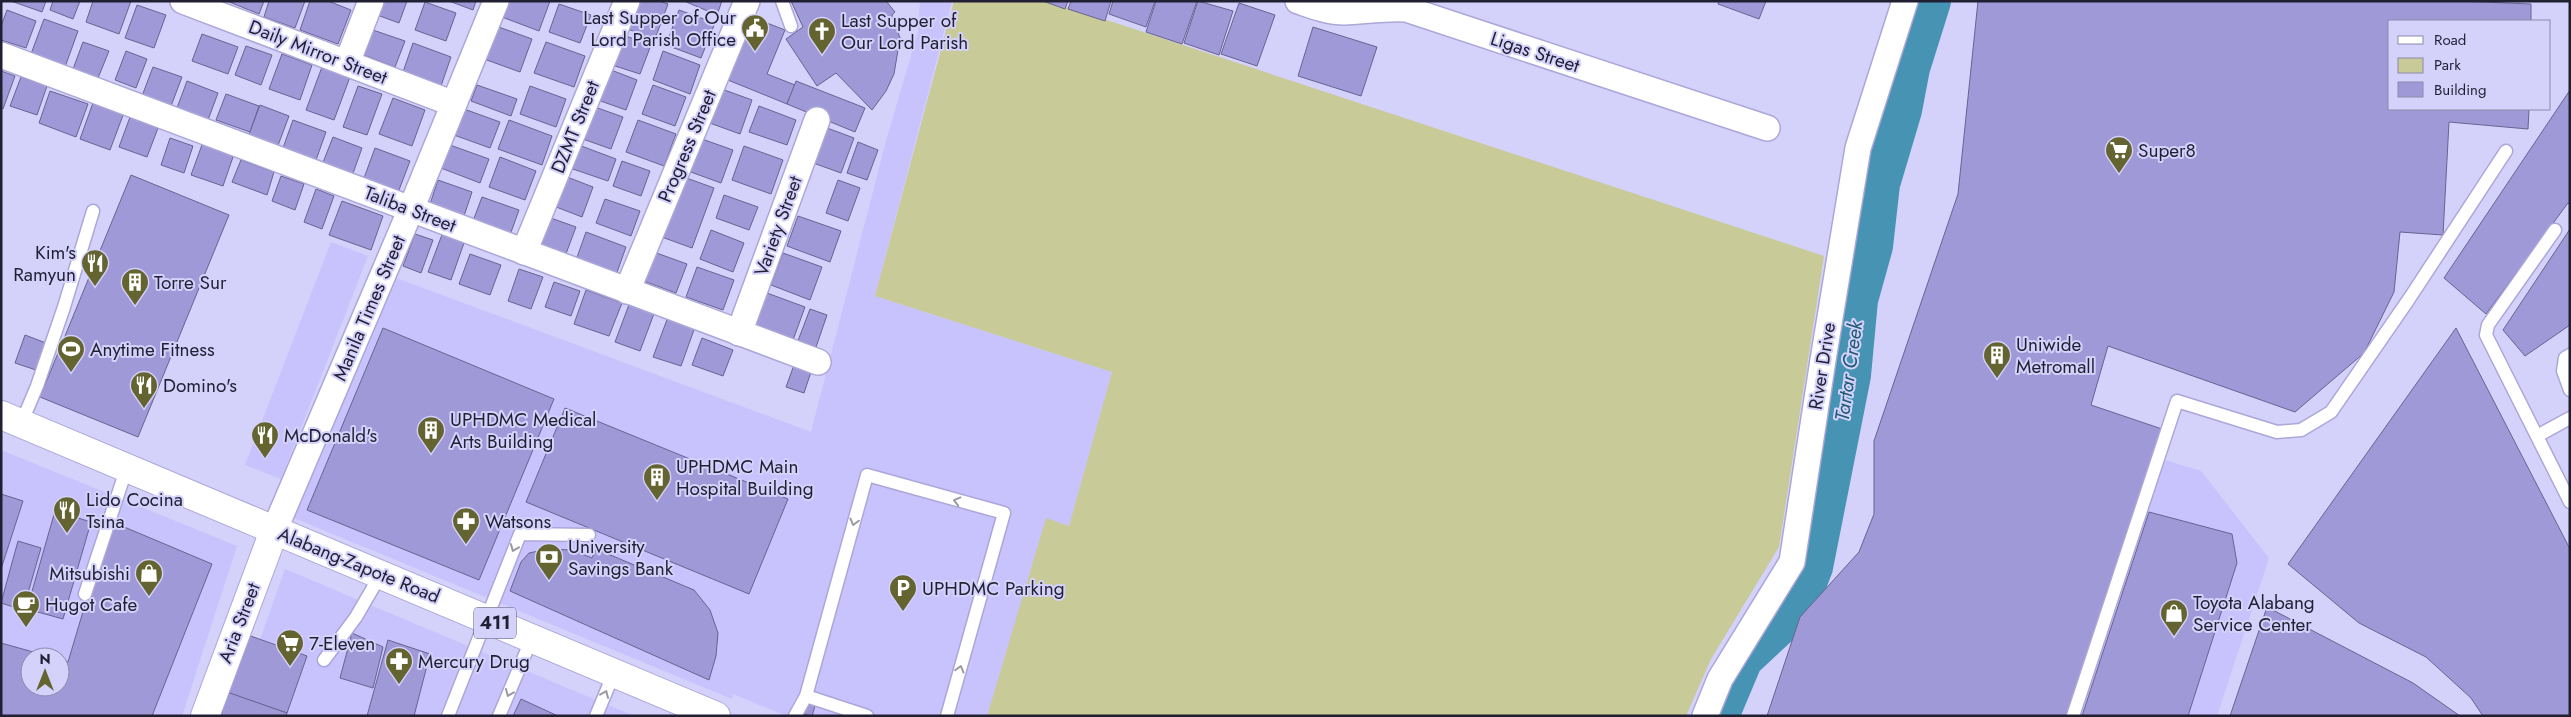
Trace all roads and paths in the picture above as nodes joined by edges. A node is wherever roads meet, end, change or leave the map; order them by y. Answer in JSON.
{"nodes":[{"id":1,"x":183,"y":1,"type":"edge"},
{"id":2,"x":371,"y":1,"type":"edge"},
{"id":3,"x":496,"y":1,"type":"edge"},
{"id":4,"x":627,"y":1,"type":"edge"},
{"id":5,"x":747,"y":1,"type":"edge"},
{"id":6,"x":782,"y":1,"type":"edge"},
{"id":7,"x":1298,"y":1,"type":"edge"},
{"id":8,"x":1905,"y":1,"type":"edge"},
{"id":9,"x":791,"y":26,"type":"dead end"},
{"id":10,"x":1,"y":55,"type":"edge"},
{"id":11,"x":347,"y":63,"type":"junction"},
{"id":12,"x":454,"y":104,"type":"junction"},
{"id":13,"x":817,"y":120,"type":"dead end"},
{"id":14,"x":1767,"y":128,"type":"dead end"},
{"id":15,"x":2506,"y":151,"type":"dead end"},
{"id":16,"x":411,"y":210,"type":"junction"},
{"id":17,"x":93,"y":211,"type":"dead end"},
{"id":18,"x":2555,"y":230,"type":"dead end"},
{"id":19,"x":524,"y":252,"type":"junction"},
{"id":20,"x":627,"y":291,"type":"junction"},
{"id":21,"x":739,"y":333,"type":"junction"},
{"id":22,"x":2570,"y":355,"type":"edge"},
{"id":23,"x":818,"y":362,"type":"dead end"},
{"id":24,"x":2570,"y":390,"type":"edge"},
{"id":25,"x":2570,"y":418,"type":"edge"},
{"id":26,"x":11,"y":420,"type":"edge"},
{"id":27,"x":2538,"y":436,"type":"junction"},
{"id":28,"x":127,"y":467,"type":"junction"},
{"id":29,"x":2570,"y":502,"type":"edge"},
{"id":30,"x":274,"y":531,"type":"junction"},
{"id":31,"x":588,"y":535,"type":"dead end"},
{"id":32,"x":381,"y":574,"type":"junction"},
{"id":33,"x":85,"y":594,"type":"dead end"},
{"id":34,"x":486,"y":618,"type":"junction"},
{"id":35,"x":532,"y":638,"type":"junction"},
{"id":36,"x":324,"y":660,"type":"dead end"},
{"id":37,"x":614,"y":673,"type":"junction"},
{"id":38,"x":806,"y":696,"type":"junction"},
{"id":39,"x":205,"y":716,"type":"edge"},
{"id":40,"x":448,"y":716,"type":"edge"},
{"id":41,"x":499,"y":716,"type":"edge"},
{"id":42,"x":596,"y":716,"type":"edge"},
{"id":43,"x":716,"y":716,"type":"edge"},
{"id":44,"x":795,"y":716,"type":"edge"},
{"id":45,"x":867,"y":716,"type":"edge"},
{"id":46,"x":947,"y":716,"type":"edge"},
{"id":47,"x":1705,"y":716,"type":"edge"},
{"id":48,"x":2073,"y":716,"type":"edge"}],
"edges":[{"from":1,"to":11,"type":"street","name":"Daily Mirror Street"},
{"from":2,"to":11,"type":"street"},
{"from":3,"to":12,"type":"street","name":"Manila Times Street"},
{"from":4,"to":19,"type":"street","name":"DZMT Street"},
{"from":5,"to":20,"type":"street","name":"Progress Street"},
{"from":6,"to":9,"type":"lane"},
{"from":7,"to":14,"type":"street","name":"Ligas Street"},
{"from":8,"to":47,"type":"street","name":"River Drive"},
{"from":10,"to":16,"type":"street","name":"Taliba Street"},
{"from":11,"to":12,"type":"street","name":"Daily Mirror Street"},
{"from":12,"to":16,"type":"street","name":"Manila Times Street"},
{"from":13,"to":21,"type":"street","name":"Variety Street"},
{"from":15,"to":48,"type":"lane"},
{"from":16,"to":19,"type":"street","name":"Taliba Street"},
{"from":16,"to":30,"type":"street","name":"Manila Times Street"},
{"from":17,"to":26,"type":"lane"},
{"from":18,"to":27,"type":"lane"},
{"from":19,"to":20,"type":"street","name":"Taliba Street"},
{"from":20,"to":21,"type":"street","name":"Taliba Street"},
{"from":21,"to":23,"type":"street","name":"Taliba Street"},
{"from":22,"to":24,"type":"lane"},
{"from":25,"to":27,"type":"lane"},
{"from":26,"to":28,"type":"main road","name":"Alabang-Zapote Road","number":"411"},
{"from":27,"to":29,"type":"lane"},
{"from":28,"to":30,"type":"main road","name":"Alabang-Zapote Road","number":"411"},
{"from":28,"to":33,"type":"lane"},
{"from":30,"to":32,"type":"main road","name":"Alabang-Zapote Road","number":"411"},
{"from":30,"to":39,"type":"main road","name":"Aria Street"},
{"from":31,"to":34,"type":"lane","one_way":true},
{"from":32,"to":34,"type":"main road","name":"Alabang-Zapote Road","number":"411"},
{"from":32,"to":36,"type":"lane"},
{"from":34,"to":35,"type":"main road","name":"Alabang-Zapote Road","number":"411"},
{"from":34,"to":40,"type":"lane"},
{"from":35,"to":37,"type":"main road","name":"Alabang-Zapote Road","number":"411"},
{"from":35,"to":41,"type":"lane","one_way":true},
{"from":42,"to":37,"type":"lane","one_way":true},
{"from":37,"to":43,"type":"main road","name":"Alabang-Zapote Road","number":"411"},
{"from":38,"to":44,"type":"lane"},
{"from":38,"to":45,"type":"lane"},
{"from":46,"to":38,"type":"lane","one_way":true}]}
